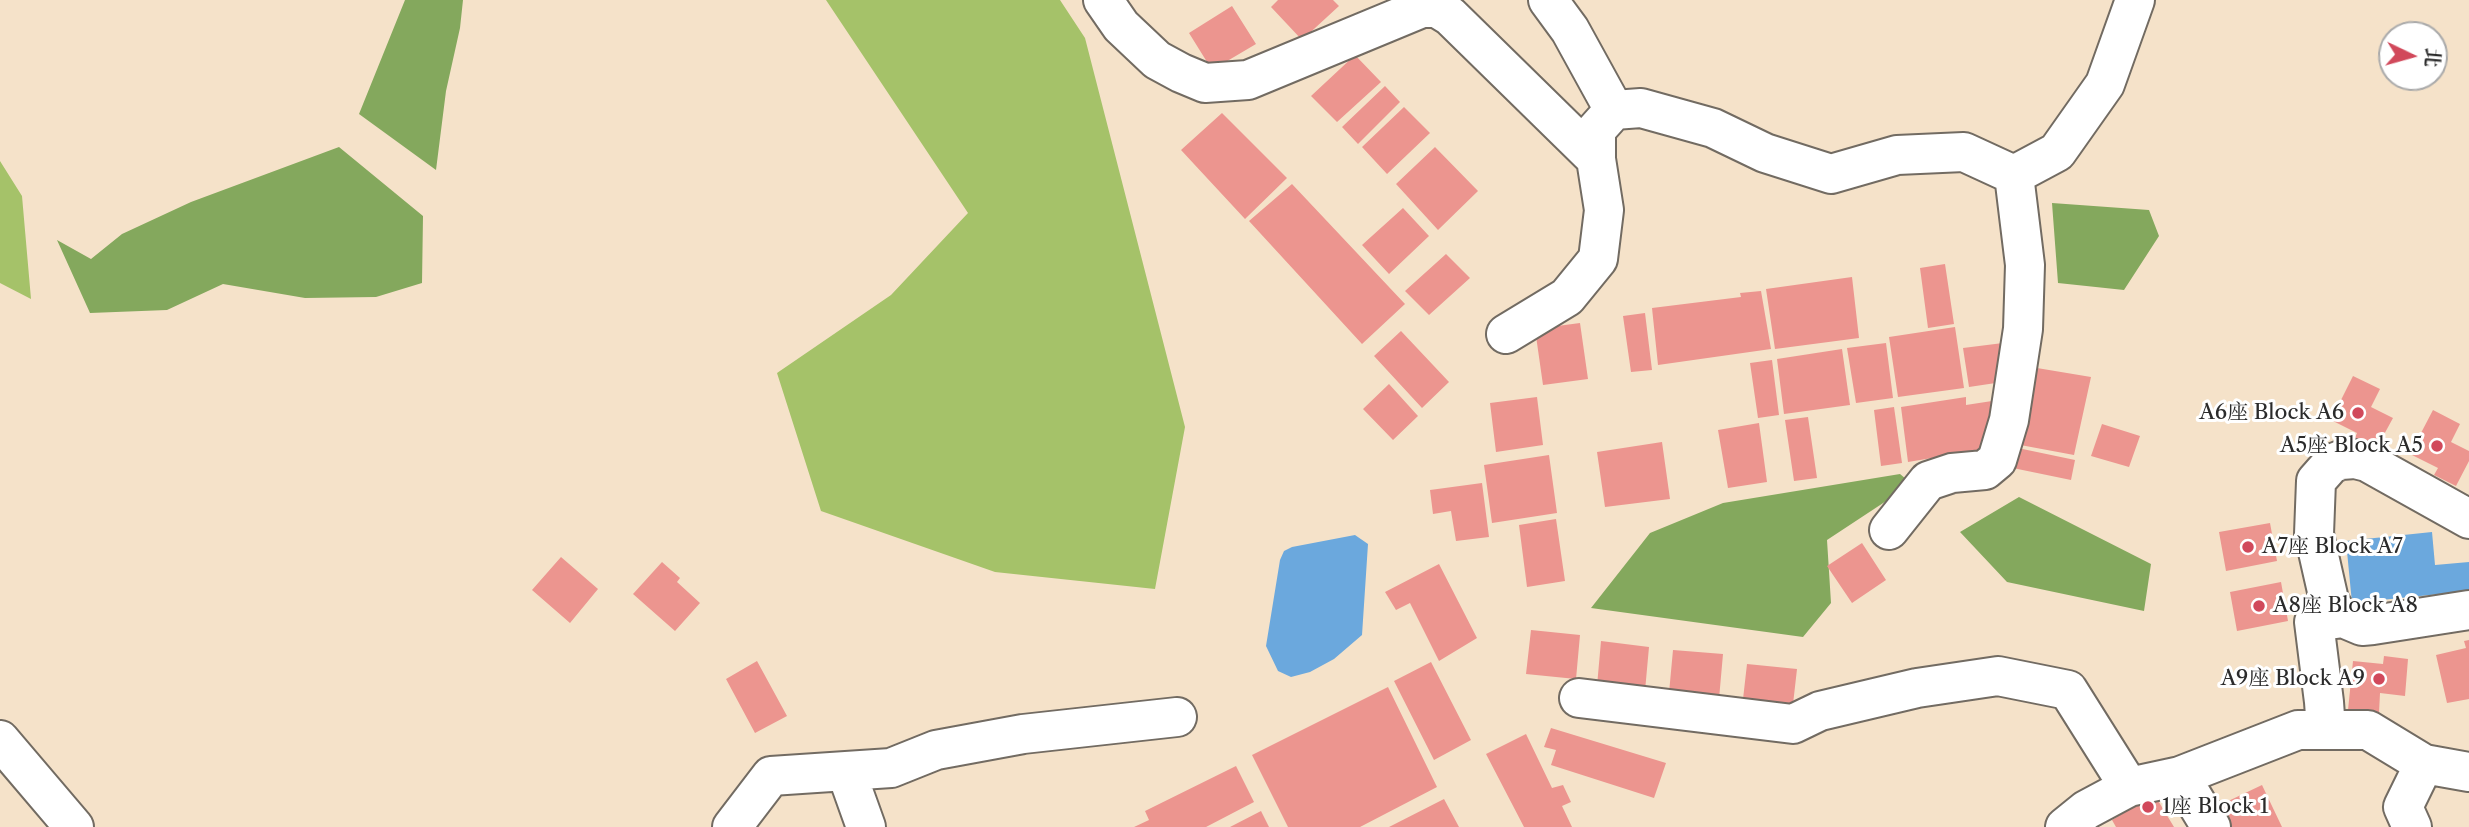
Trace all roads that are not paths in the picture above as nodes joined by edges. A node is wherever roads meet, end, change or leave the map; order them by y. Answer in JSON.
{"nodes":[{"id":1,"x":1103,"y":0,"type":"edge"},
{"id":2,"x":1548,"y":0,"type":"edge"},
{"id":3,"x":2135,"y":0,"type":"edge"},
{"id":4,"x":1614,"y":110,"type":"junction"},
{"id":5,"x":1596,"y":159,"type":"junction"},
{"id":6,"x":2014,"y":175,"type":"junction"},
{"id":7,"x":1506,"y":334,"type":"dead end"},
{"id":8,"x":2469,"y":519,"type":"edge"},
{"id":9,"x":1889,"y":530,"type":"dead end"},
{"id":10,"x":2469,"y":610,"type":"edge"},
{"id":11,"x":2343,"y":618,"type":"junction"},
{"id":12,"x":1579,"y":698,"type":"dead end"},
{"id":13,"x":1177,"y":718,"type":"dead end"},
{"id":14,"x":2326,"y":730,"type":"junction"},
{"id":15,"x":0,"y":740,"type":"edge"},
{"id":16,"x":2424,"y":764,"type":"junction"},
{"id":17,"x":846,"y":771,"type":"junction"},
{"id":18,"x":2469,"y":772,"type":"edge"},
{"id":19,"x":2180,"y":776,"type":"junction"},
{"id":20,"x":2129,"y":788,"type":"junction"},
{"id":21,"x":74,"y":827,"type":"edge"},
{"id":22,"x":732,"y":827,"type":"edge"},
{"id":23,"x":866,"y":827,"type":"edge"},
{"id":24,"x":2065,"y":827,"type":"edge"},
{"id":25,"x":2211,"y":827,"type":"edge"},
{"id":26,"x":2412,"y":827,"type":"edge"}],
"edges":[{"from":1,"to":5,"type":"street"},
{"from":2,"to":4,"type":"street"},
{"from":3,"to":6,"type":"street"},
{"from":4,"to":5,"type":"street"},
{"from":4,"to":6,"type":"street"},
{"from":5,"to":7,"type":"street"},
{"from":6,"to":9,"type":"street"},
{"from":8,"to":11,"type":"street"},
{"from":10,"to":11,"type":"street"},
{"from":11,"to":14,"type":"street"},
{"from":12,"to":20,"type":"street"},
{"from":13,"to":17,"type":"street"},
{"from":14,"to":16,"type":"street"},
{"from":14,"to":19,"type":"street"},
{"from":15,"to":21,"type":"street"},
{"from":16,"to":18,"type":"street"},
{"from":16,"to":26,"type":"street"},
{"from":17,"to":22,"type":"street"},
{"from":17,"to":23,"type":"street"},
{"from":19,"to":20,"type":"street"},
{"from":19,"to":25,"type":"street"},
{"from":20,"to":24,"type":"street"}]}
